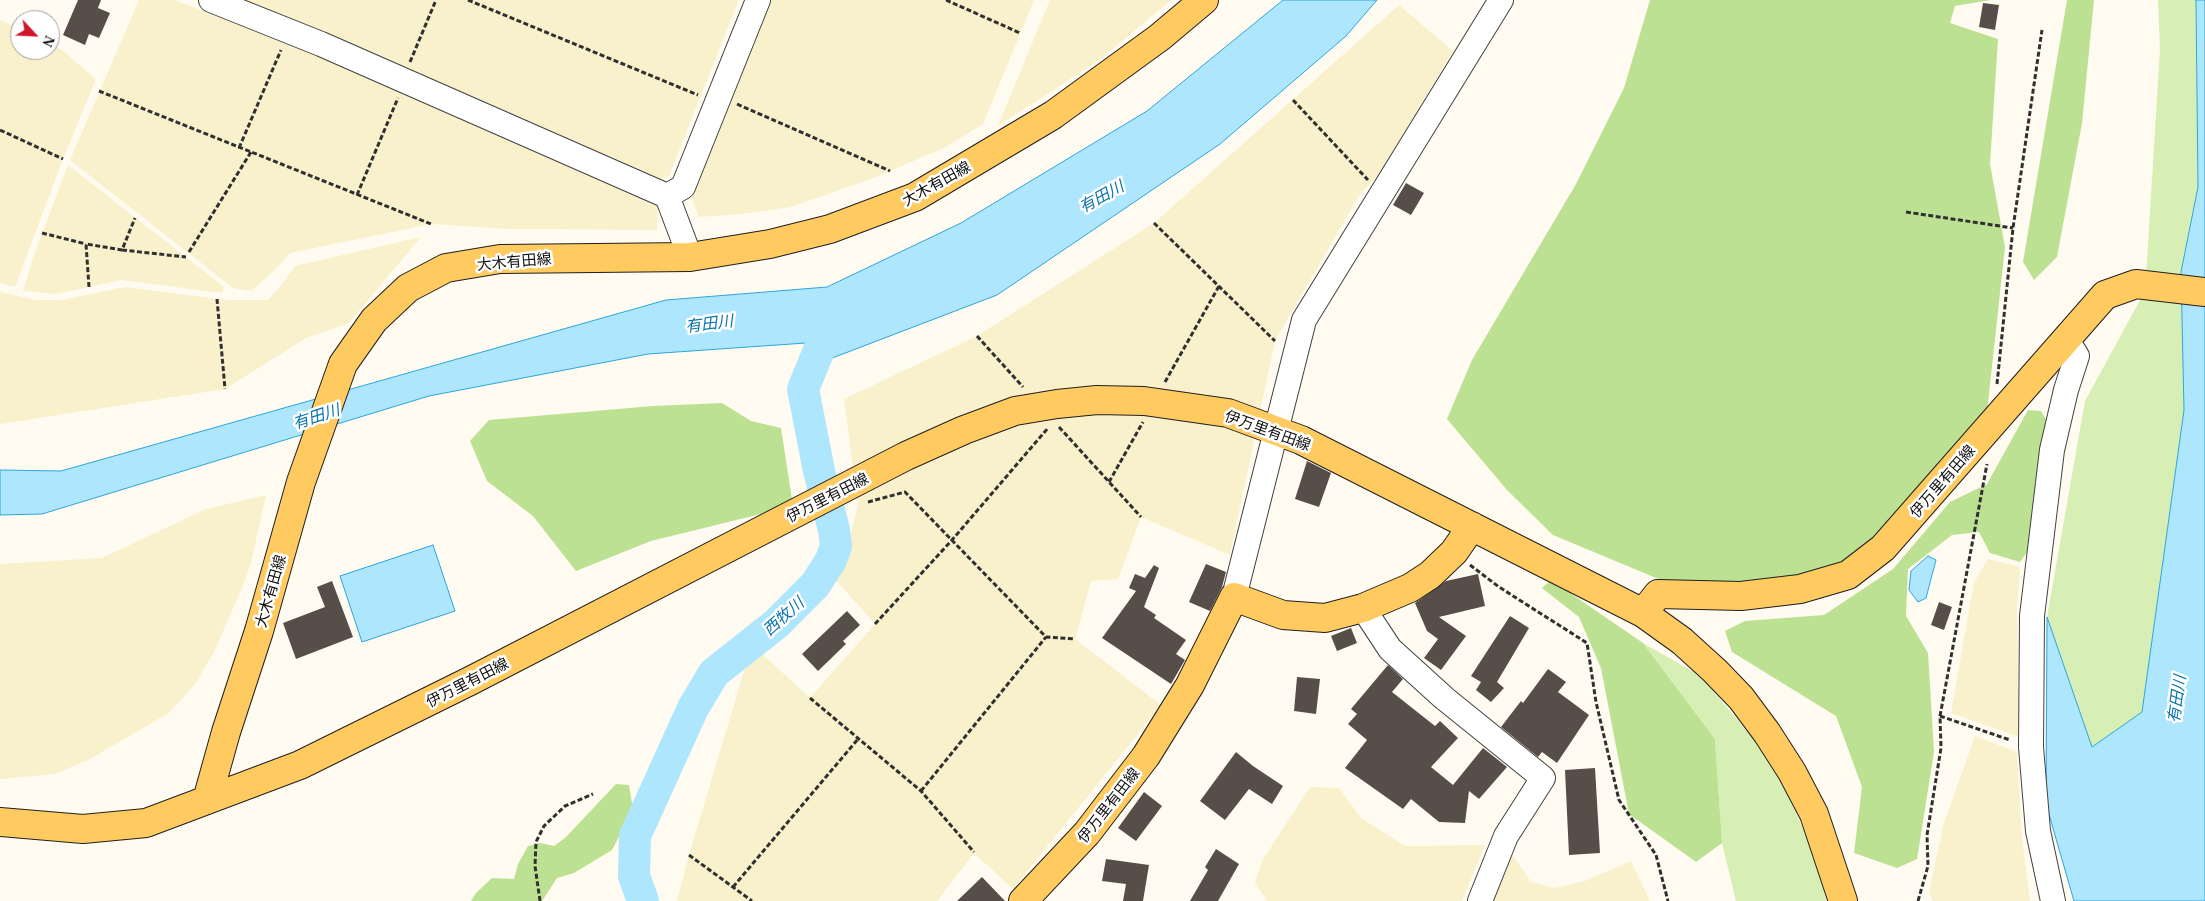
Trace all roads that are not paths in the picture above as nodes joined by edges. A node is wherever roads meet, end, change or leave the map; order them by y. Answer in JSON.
{"nodes":[{"id":1,"x":211,"y":0,"type":"edge"},
{"id":2,"x":758,"y":0,"type":"edge"},
{"id":3,"x":1204,"y":0,"type":"edge"},
{"id":4,"x":1501,"y":0,"type":"edge"},
{"id":5,"x":667,"y":196,"type":"junction"},
{"id":6,"x":690,"y":257,"type":"junction"},
{"id":7,"x":2205,"y":292,"type":"edge"},
{"id":8,"x":2067,"y":340,"type":"junction"},
{"id":9,"x":1275,"y":429,"type":"junction"},
{"id":10,"x":1472,"y":526,"type":"junction"},
{"id":11,"x":1234,"y":596,"type":"junction"},
{"id":12,"x":1363,"y":608,"type":"junction"},
{"id":13,"x":1643,"y":613,"type":"junction"},
{"id":14,"x":207,"y":800,"type":"junction"},
{"id":15,"x":1,"y":829,"type":"edge"},
{"id":16,"x":1023,"y":901,"type":"edge"},
{"id":17,"x":1480,"y":901,"type":"edge"},
{"id":18,"x":1843,"y":901,"type":"edge"},
{"id":19,"x":2053,"y":901,"type":"edge"}],
"edges":[{"from":1,"to":5,"type":"street"},
{"from":2,"to":5,"type":"street"},
{"from":3,"to":6,"type":"main road","name":"大木有田線"},
{"from":4,"to":9,"type":"street"},
{"from":5,"to":6,"type":"street"},
{"from":6,"to":14,"type":"main road","name":"大木有田線"},
{"from":7,"to":8,"type":"main road","name":"伊万里有田線"},
{"from":8,"to":13,"type":"main road","name":"伊万里有田線"},
{"from":8,"to":19,"type":"street"},
{"from":9,"to":10,"type":"main road","name":"伊万里有田線"},
{"from":9,"to":11,"type":"street"},
{"from":9,"to":14,"type":"main road","name":"伊万里有田線"},
{"from":10,"to":12,"type":"main road"},
{"from":10,"to":13,"type":"main road","name":"伊万里有田線"},
{"from":11,"to":12,"type":"main road"},
{"from":11,"to":16,"type":"main road","name":"伊万里有田線"},
{"from":12,"to":17,"type":"street"},
{"from":13,"to":18,"type":"main road","name":"伊万里有田線"},
{"from":14,"to":15,"type":"main road"}]}
